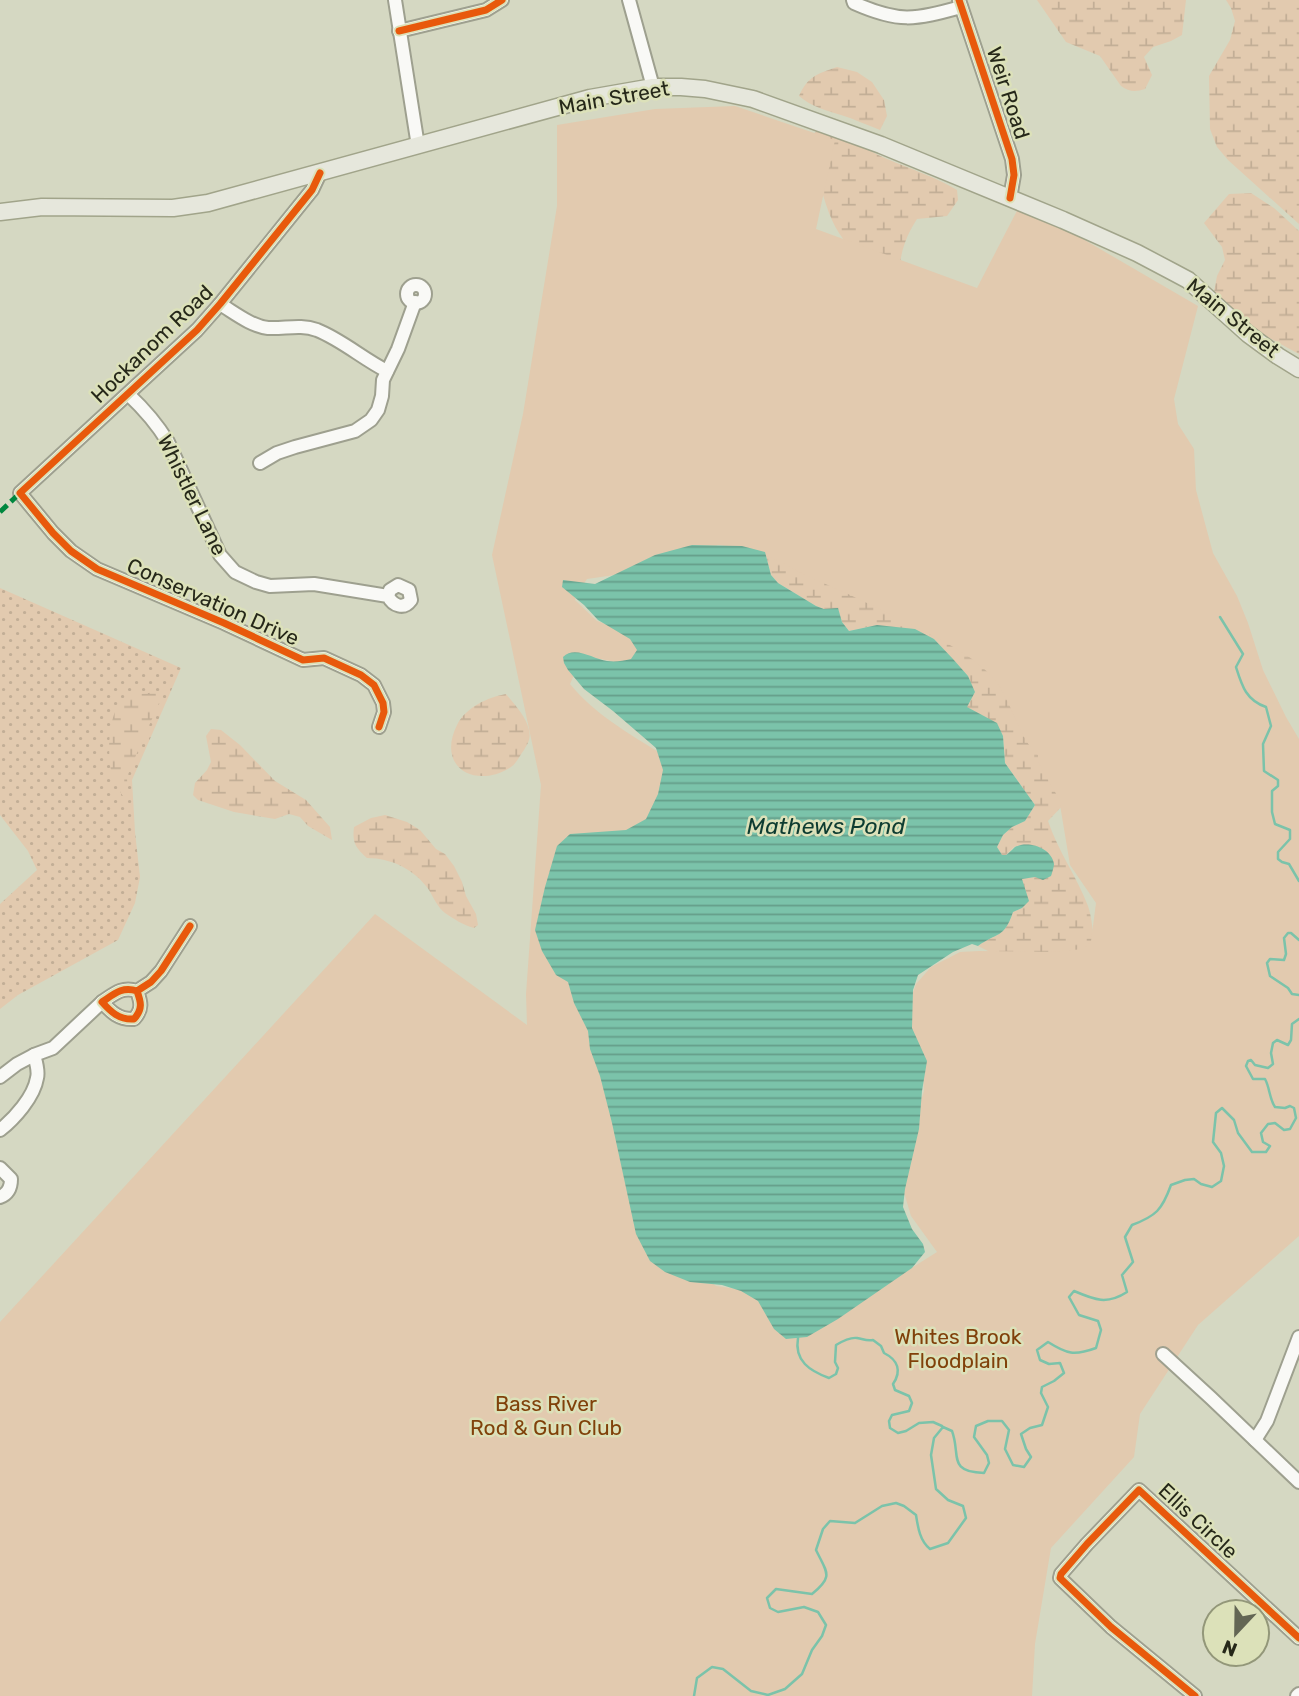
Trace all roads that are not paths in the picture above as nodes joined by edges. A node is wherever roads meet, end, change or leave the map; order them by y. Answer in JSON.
{"nodes":[{"id":1,"x":395,"y":0,"type":"edge"},
{"id":2,"x":502,"y":0,"type":"edge"},
{"id":3,"x":629,"y":0,"type":"edge"},
{"id":4,"x":853,"y":1,"type":"edge"},
{"id":5,"x":960,"y":3,"type":"edge"},
{"id":6,"x":399,"y":32,"type":"junction"},
{"id":7,"x":653,"y":88,"type":"junction"},
{"id":8,"x":418,"y":146,"type":"junction"},
{"id":9,"x":320,"y":173,"type":"junction"},
{"id":10,"x":1010,"y":198,"type":"junction"},
{"id":11,"x":0,"y":212,"type":"edge"},
{"id":12,"x":415,"y":302,"type":"dead end"},
{"id":13,"x":220,"y":304,"type":"junction"},
{"id":14,"x":1299,"y":369,"type":"edge"},
{"id":15,"x":387,"y":371,"type":"junction"},
{"id":16,"x":128,"y":394,"type":"junction"},
{"id":17,"x":260,"y":463,"type":"dead end"},
{"id":18,"x":20,"y":493,"type":"joint"},
{"id":19,"x":388,"y":596,"type":"dead end"},
{"id":20,"x":379,"y":727,"type":"dead end"},
{"id":21,"x":190,"y":926,"type":"dead end"},
{"id":22,"x":137,"y":991,"type":"junction"},
{"id":23,"x":102,"y":1002,"type":"junction"},
{"id":24,"x":34,"y":1055,"type":"junction"},
{"id":25,"x":0,"y":1077,"type":"edge"},
{"id":26,"x":0,"y":1130,"type":"edge"},
{"id":27,"x":0,"y":1168,"type":"edge"},
{"id":28,"x":0,"y":1197,"type":"edge"},
{"id":29,"x":1299,"y":1336,"type":"edge"},
{"id":30,"x":1163,"y":1354,"type":"dead end"},
{"id":31,"x":1255,"y":1440,"type":"junction"},
{"id":32,"x":1299,"y":1482,"type":"edge"},
{"id":33,"x":1299,"y":1638,"type":"edge"},
{"id":34,"x":1195,"y":1696,"type":"edge"}],
"edges":[{"from":1,"to":6,"type":"street"},
{"from":2,"to":6,"type":"street"},
{"from":3,"to":7,"type":"street"},
{"from":4,"to":5,"type":"street"},
{"from":5,"to":10,"type":"street","name":"Weir Road"},
{"from":6,"to":8,"type":"street"},
{"from":7,"to":8,"type":"main road","name":"Main Street"},
{"from":7,"to":10,"type":"main road","name":"Main Street"},
{"from":8,"to":9,"type":"main road","name":"Main Street"},
{"from":9,"to":11,"type":"main road","name":"Main Street"},
{"from":9,"to":13,"type":"street","name":"Hockanom Road"},
{"from":10,"to":14,"type":"main road","name":"Main Street"},
{"from":12,"to":15,"type":"street"},
{"from":13,"to":15,"type":"street"},
{"from":13,"to":16,"type":"street","name":"Hockanom Road"},
{"from":15,"to":17,"type":"street"},
{"from":16,"to":18,"type":"street","name":"Hockanom Road"},
{"from":16,"to":19,"type":"street","name":"Whistler Lane"},
{"from":18,"to":20,"type":"street","name":"Conservation Drive"},
{"from":21,"to":22,"type":"street"},
{"from":22,"to":23,"type":"street"},
{"from":22,"to":23,"type":"street"},
{"from":23,"to":24,"type":"street"},
{"from":24,"to":25,"type":"street"},
{"from":24,"to":26,"type":"street"},
{"from":27,"to":28,"type":"street"},
{"from":29,"to":31,"type":"street"},
{"from":30,"to":31,"type":"street"},
{"from":31,"to":32,"type":"street"},
{"from":33,"to":34,"type":"street","name":"Ellis Circle"}]}
